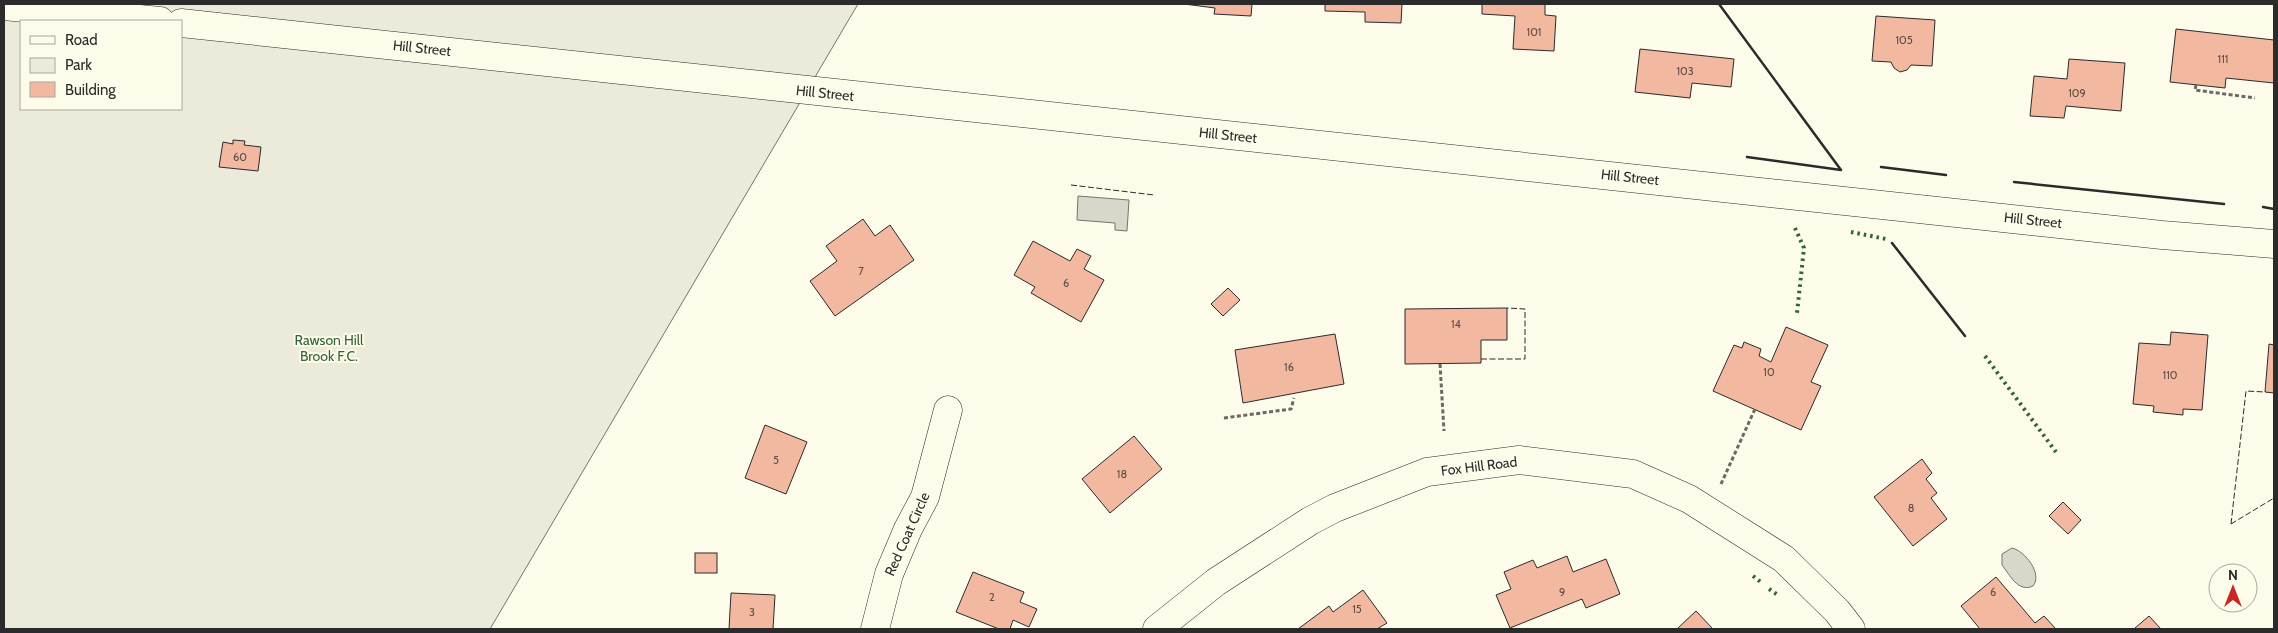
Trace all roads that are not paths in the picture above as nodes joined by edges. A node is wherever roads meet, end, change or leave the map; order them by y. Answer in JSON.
{"nodes":[{"id":1,"x":4,"y":6,"type":"edge"},
{"id":2,"x":150,"y":20,"type":"edge"},
{"id":3,"x":182,"y":23,"type":"edge"},
{"id":4,"x":2274,"y":244,"type":"edge"},
{"id":5,"x":948,"y":410,"type":"dead end"},
{"id":6,"x":875,"y":629,"type":"edge"},
{"id":7,"x":1157,"y":629,"type":"edge"},
{"id":8,"x":1851,"y":629,"type":"edge"}],
"edges":[{"from":1,"to":2,"type":"street"},
{"from":3,"to":4,"type":"street","name":"Hill Street"},
{"from":5,"to":6,"type":"street","name":"Red Coat Circle"},
{"from":7,"to":8,"type":"street","name":"Fox Hill Road"}]}
